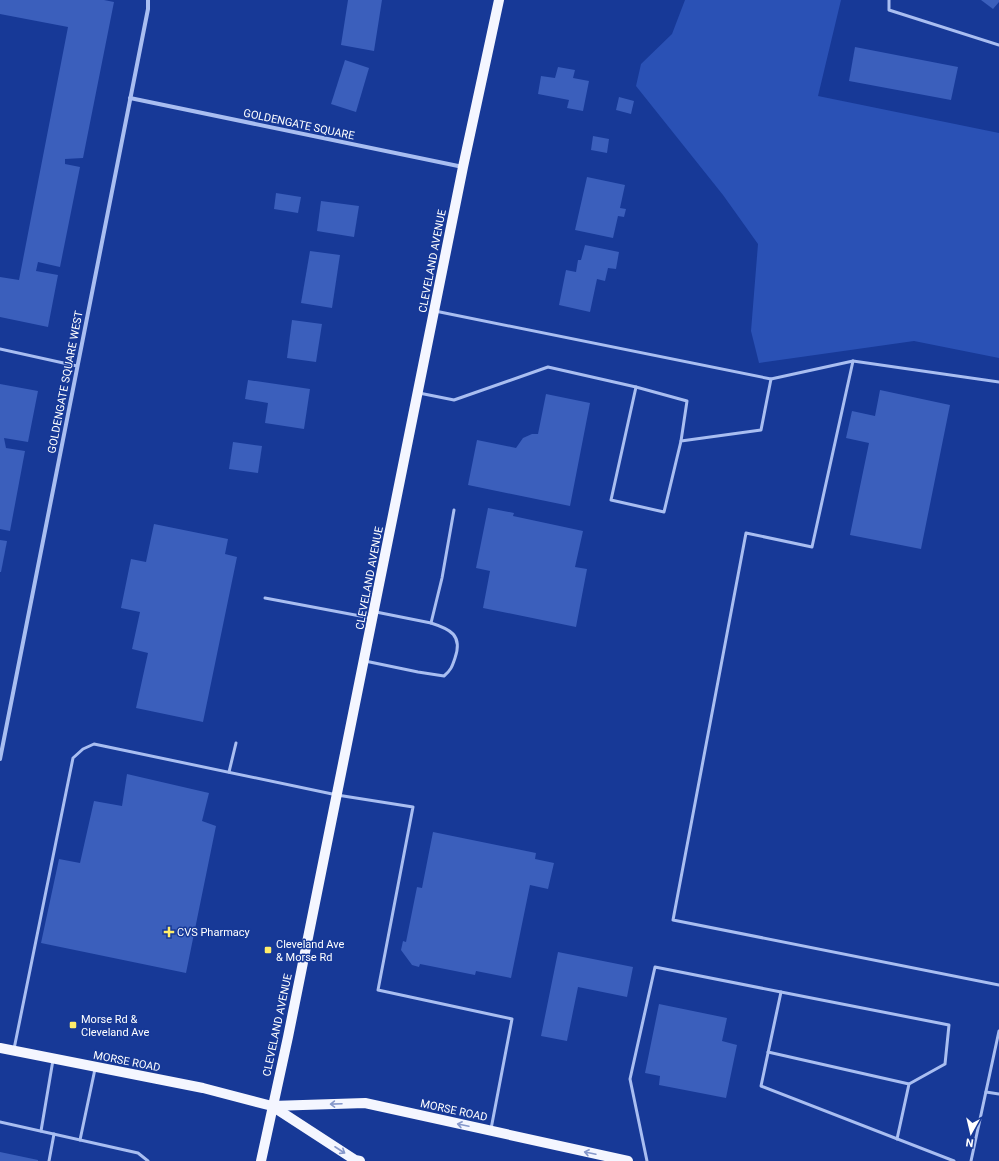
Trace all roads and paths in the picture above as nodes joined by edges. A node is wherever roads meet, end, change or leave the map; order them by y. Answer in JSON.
{"nodes":[{"id":1,"x":148,"y":0,"type":"edge"},
{"id":2,"x":499,"y":0,"type":"edge"},
{"id":3,"x":889,"y":0,"type":"edge"},
{"id":4,"x":999,"y":45,"type":"edge"},
{"id":5,"x":130,"y":98,"type":"junction"},
{"id":6,"x":463,"y":167,"type":"junction"},
{"id":7,"x":435,"y":311,"type":"junction"},
{"id":8,"x":0,"y":349,"type":"edge"},
{"id":9,"x":853,"y":361,"type":"junction"},
{"id":10,"x":77,"y":366,"type":"junction"},
{"id":11,"x":770,"y":379,"type":"junction"},
{"id":12,"x":999,"y":382,"type":"edge"},
{"id":13,"x":636,"y":387,"type":"junction"},
{"id":14,"x":418,"y":392,"type":"junction"},
{"id":15,"x":681,"y":441,"type":"junction"},
{"id":16,"x":454,"y":510,"type":"dead end"},
{"id":17,"x":265,"y":598,"type":"dead end"},
{"id":18,"x":373,"y":615,"type":"junction"},
{"id":19,"x":431,"y":623,"type":"junction"},
{"id":20,"x":364,"y":661,"type":"junction"},
{"id":21,"x":236,"y":743,"type":"dead end"},
{"id":22,"x":0,"y":759,"type":"edge"},
{"id":23,"x":229,"y":772,"type":"junction"},
{"id":24,"x":337,"y":794,"type":"junction"},
{"id":25,"x":999,"y":985,"type":"edge"},
{"id":26,"x":781,"y":992,"type":"junction"},
{"id":27,"x":999,"y":1031,"type":"edge"},
{"id":28,"x":998,"y":1040,"type":"edge"},
{"id":29,"x":0,"y":1048,"type":"edge"},
{"id":30,"x":14,"y":1051,"type":"junction"},
{"id":31,"x":768,"y":1052,"type":"junction"},
{"id":32,"x":53,"y":1058,"type":"junction"},
{"id":33,"x":96,"y":1067,"type":"junction"},
{"id":34,"x":909,"y":1084,"type":"junction"},
{"id":35,"x":986,"y":1092,"type":"junction"},
{"id":36,"x":999,"y":1094,"type":"edge"},
{"id":37,"x":272,"y":1106,"type":"junction"},
{"id":38,"x":0,"y":1122,"type":"edge"},
{"id":39,"x":40,"y":1131,"type":"junction"},
{"id":40,"x":491,"y":1131,"type":"junction"},
{"id":41,"x":54,"y":1134,"type":"junction"},
{"id":42,"x":897,"y":1138,"type":"junction"},
{"id":43,"x":80,"y":1140,"type":"junction"},
{"id":44,"x":49,"y":1161,"type":"edge"},
{"id":45,"x":148,"y":1161,"type":"edge"},
{"id":46,"x":261,"y":1161,"type":"edge"},
{"id":47,"x":360,"y":1161,"type":"edge"},
{"id":48,"x":628,"y":1161,"type":"edge"},
{"id":49,"x":647,"y":1161,"type":"edge"},
{"id":50,"x":954,"y":1161,"type":"edge"},
{"id":51,"x":971,"y":1161,"type":"edge"}],
"edges":[{"from":1,"to":5,"type":"street","name":"GOLDENGATE SQUARE WEST"},
{"from":2,"to":6,"type":"main road","name":"CLEVELAND AVENUE"},
{"from":3,"to":4,"type":"lane"},
{"from":5,"to":6,"type":"street","name":"GOLDENGATE SQUARE"},
{"from":5,"to":10,"type":"street","name":"GOLDENGATE SQUARE WEST"},
{"from":6,"to":7,"type":"main road","name":"CLEVELAND AVENUE"},
{"from":7,"to":11,"type":"lane"},
{"from":7,"to":14,"type":"main road","name":"CLEVELAND AVENUE"},
{"from":8,"to":10,"type":"lane"},
{"from":9,"to":11,"type":"lane"},
{"from":9,"to":12,"type":"lane"},
{"from":9,"to":25,"type":"lane"},
{"from":10,"to":22,"type":"street","name":"GOLDENGATE SQUARE WEST"},
{"from":11,"to":15,"type":"lane"},
{"from":13,"to":14,"type":"lane"},
{"from":13,"to":15,"type":"lane"},
{"from":13,"to":15,"type":"lane"},
{"from":14,"to":18,"type":"main road","name":"CLEVELAND AVENUE"},
{"from":16,"to":19,"type":"lane"},
{"from":17,"to":18,"type":"lane"},
{"from":18,"to":19,"type":"lane"},
{"from":18,"to":20,"type":"main road","name":"CLEVELAND AVENUE"},
{"from":19,"to":20,"type":"lane"},
{"from":20,"to":24,"type":"main road","name":"CLEVELAND AVENUE"},
{"from":21,"to":23,"type":"lane"},
{"from":23,"to":24,"type":"lane"},
{"from":23,"to":30,"type":"lane"},
{"from":24,"to":37,"type":"main road","name":"CLEVELAND AVENUE"},
{"from":24,"to":40,"type":"lane"},
{"from":26,"to":31,"type":"lane"},
{"from":26,"to":34,"type":"lane"},
{"from":26,"to":49,"type":"lane"},
{"from":27,"to":28,"type":"lane"},
{"from":28,"to":35,"type":"lane"},
{"from":29,"to":30,"type":"main road","name":"MORSE ROAD"},
{"from":30,"to":32,"type":"main road","name":"MORSE ROAD"},
{"from":31,"to":34,"type":"lane"},
{"from":31,"to":42,"type":"lane"},
{"from":32,"to":33,"type":"main road","name":"MORSE ROAD"},
{"from":32,"to":39,"type":"lane"},
{"from":33,"to":37,"type":"main road","name":"MORSE ROAD"},
{"from":33,"to":43,"type":"lane"},
{"from":34,"to":42,"type":"lane"},
{"from":35,"to":36,"type":"lane"},
{"from":35,"to":51,"type":"lane"},
{"from":40,"to":37,"type":"main road","name":"MORSE ROAD","one_way":true},
{"from":37,"to":46,"type":"main road","name":"CLEVELAND AVENUE"},
{"from":37,"to":47,"type":"main road","name":"MORSE ROAD","one_way":true},
{"from":38,"to":39,"type":"lane"},
{"from":39,"to":41,"type":"lane"},
{"from":48,"to":40,"type":"main road","name":"MORSE ROAD","one_way":true},
{"from":41,"to":43,"type":"lane"},
{"from":41,"to":44,"type":"lane"},
{"from":42,"to":50,"type":"lane"},
{"from":43,"to":45,"type":"lane"}]}
